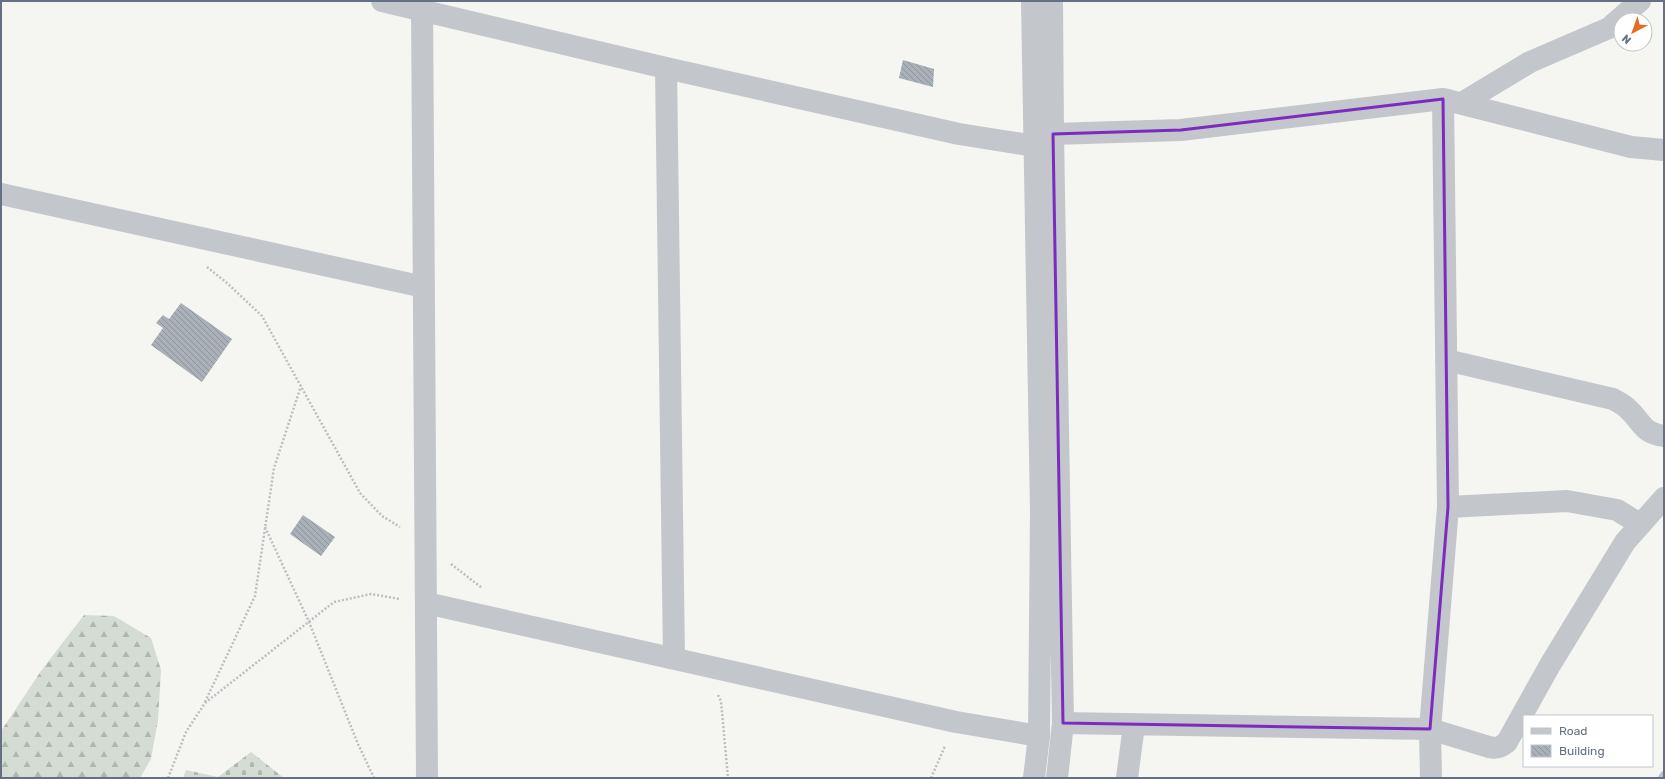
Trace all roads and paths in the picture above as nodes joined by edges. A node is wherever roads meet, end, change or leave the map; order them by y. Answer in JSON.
{"nodes":[{"id":1,"x":382,"y":1,"type":"edge"},
{"id":2,"x":1032,"y":1,"type":"edge"},
{"id":3,"x":1052,"y":1,"type":"edge"},
{"id":4,"x":1640,"y":1,"type":"edge"},
{"id":5,"x":422,"y":6,"type":"edge"},
{"id":6,"x":666,"y":68,"type":"junction"},
{"id":7,"x":1452,"y":101,"type":"junction"},
{"id":8,"x":1053,"y":134,"type":"junction"},
{"id":9,"x":1035,"y":146,"type":"junction"},
{"id":10,"x":1664,"y":150,"type":"edge"},
{"id":11,"x":1,"y":194,"type":"edge"},
{"id":12,"x":203,"y":263,"type":"dead end"},
{"id":13,"x":424,"y":288,"type":"junction"},
{"id":14,"x":1446,"y":360,"type":"junction"},
{"id":15,"x":301,"y":386,"type":"junction"},
{"id":16,"x":1664,"y":436,"type":"edge"},
{"id":17,"x":1664,"y":498,"type":"edge"},
{"id":18,"x":1448,"y":507,"type":"junction"},
{"id":19,"x":1640,"y":524,"type":"junction"},
{"id":20,"x":264,"y":527,"type":"junction"},
{"id":21,"x":426,"y":544,"type":"junction"},
{"id":22,"x":488,"y":593,"type":"dead end"},
{"id":23,"x":426,"y":603,"type":"junction"},
{"id":24,"x":309,"y":622,"type":"junction"},
{"id":25,"x":674,"y":658,"type":"junction"},
{"id":26,"x":717,"y":695,"type":"dead end"},
{"id":27,"x":205,"y":703,"type":"junction"},
{"id":28,"x":956,"y":722,"type":"junction"},
{"id":29,"x":1063,"y":723,"type":"junction"},
{"id":30,"x":1134,"y":724,"type":"junction"},
{"id":31,"x":1430,"y":729,"type":"junction"},
{"id":32,"x":1039,"y":736,"type":"junction"},
{"id":33,"x":168,"y":778,"type":"edge"},
{"id":34,"x":374,"y":778,"type":"edge"},
{"id":35,"x":427,"y":778,"type":"edge"},
{"id":36,"x":728,"y":778,"type":"edge"},
{"id":37,"x":931,"y":778,"type":"edge"},
{"id":38,"x":1034,"y":778,"type":"edge"},
{"id":39,"x":1057,"y":778,"type":"edge"},
{"id":40,"x":1128,"y":778,"type":"edge"},
{"id":41,"x":1431,"y":778,"type":"edge"}],
"edges":[{"from":1,"to":5,"type":"street"},
{"from":2,"to":9,"type":"street"},
{"from":3,"to":8,"type":"street"},
{"from":4,"to":7,"type":"street"},
{"from":5,"to":6,"type":"street"},
{"from":5,"to":13,"type":"street"},
{"from":6,"to":9,"type":"street"},
{"from":6,"to":25,"type":"street"},
{"from":7,"to":8,"type":"street"},
{"from":7,"to":10,"type":"street"},
{"from":7,"to":14,"type":"street"},
{"from":8,"to":29,"type":"street"},
{"from":9,"to":32,"type":"street"},
{"from":11,"to":13,"type":"street"},
{"from":12,"to":15,"type":"path"},
{"from":13,"to":21,"type":"street"},
{"from":14,"to":16,"type":"street"},
{"from":14,"to":18,"type":"street"},
{"from":15,"to":20,"type":"path"},
{"from":15,"to":21,"type":"path"},
{"from":17,"to":19,"type":"street"},
{"from":18,"to":19,"type":"street"},
{"from":18,"to":31,"type":"street"},
{"from":19,"to":31,"type":"street"},
{"from":20,"to":24,"type":"path"},
{"from":20,"to":27,"type":"path"},
{"from":21,"to":22,"type":"path"},
{"from":21,"to":23,"type":"street"},
{"from":23,"to":24,"type":"path"},
{"from":23,"to":25,"type":"street"},
{"from":23,"to":35,"type":"street"},
{"from":24,"to":27,"type":"path"},
{"from":24,"to":34,"type":"path"},
{"from":25,"to":28,"type":"street"},
{"from":26,"to":36,"type":"path"},
{"from":27,"to":33,"type":"path"},
{"from":28,"to":32,"type":"street"},
{"from":28,"to":37,"type":"path"},
{"from":29,"to":30,"type":"street"},
{"from":29,"to":39,"type":"street"},
{"from":30,"to":31,"type":"street"},
{"from":30,"to":40,"type":"street"},
{"from":31,"to":41,"type":"street"},
{"from":32,"to":38,"type":"street"}]}
